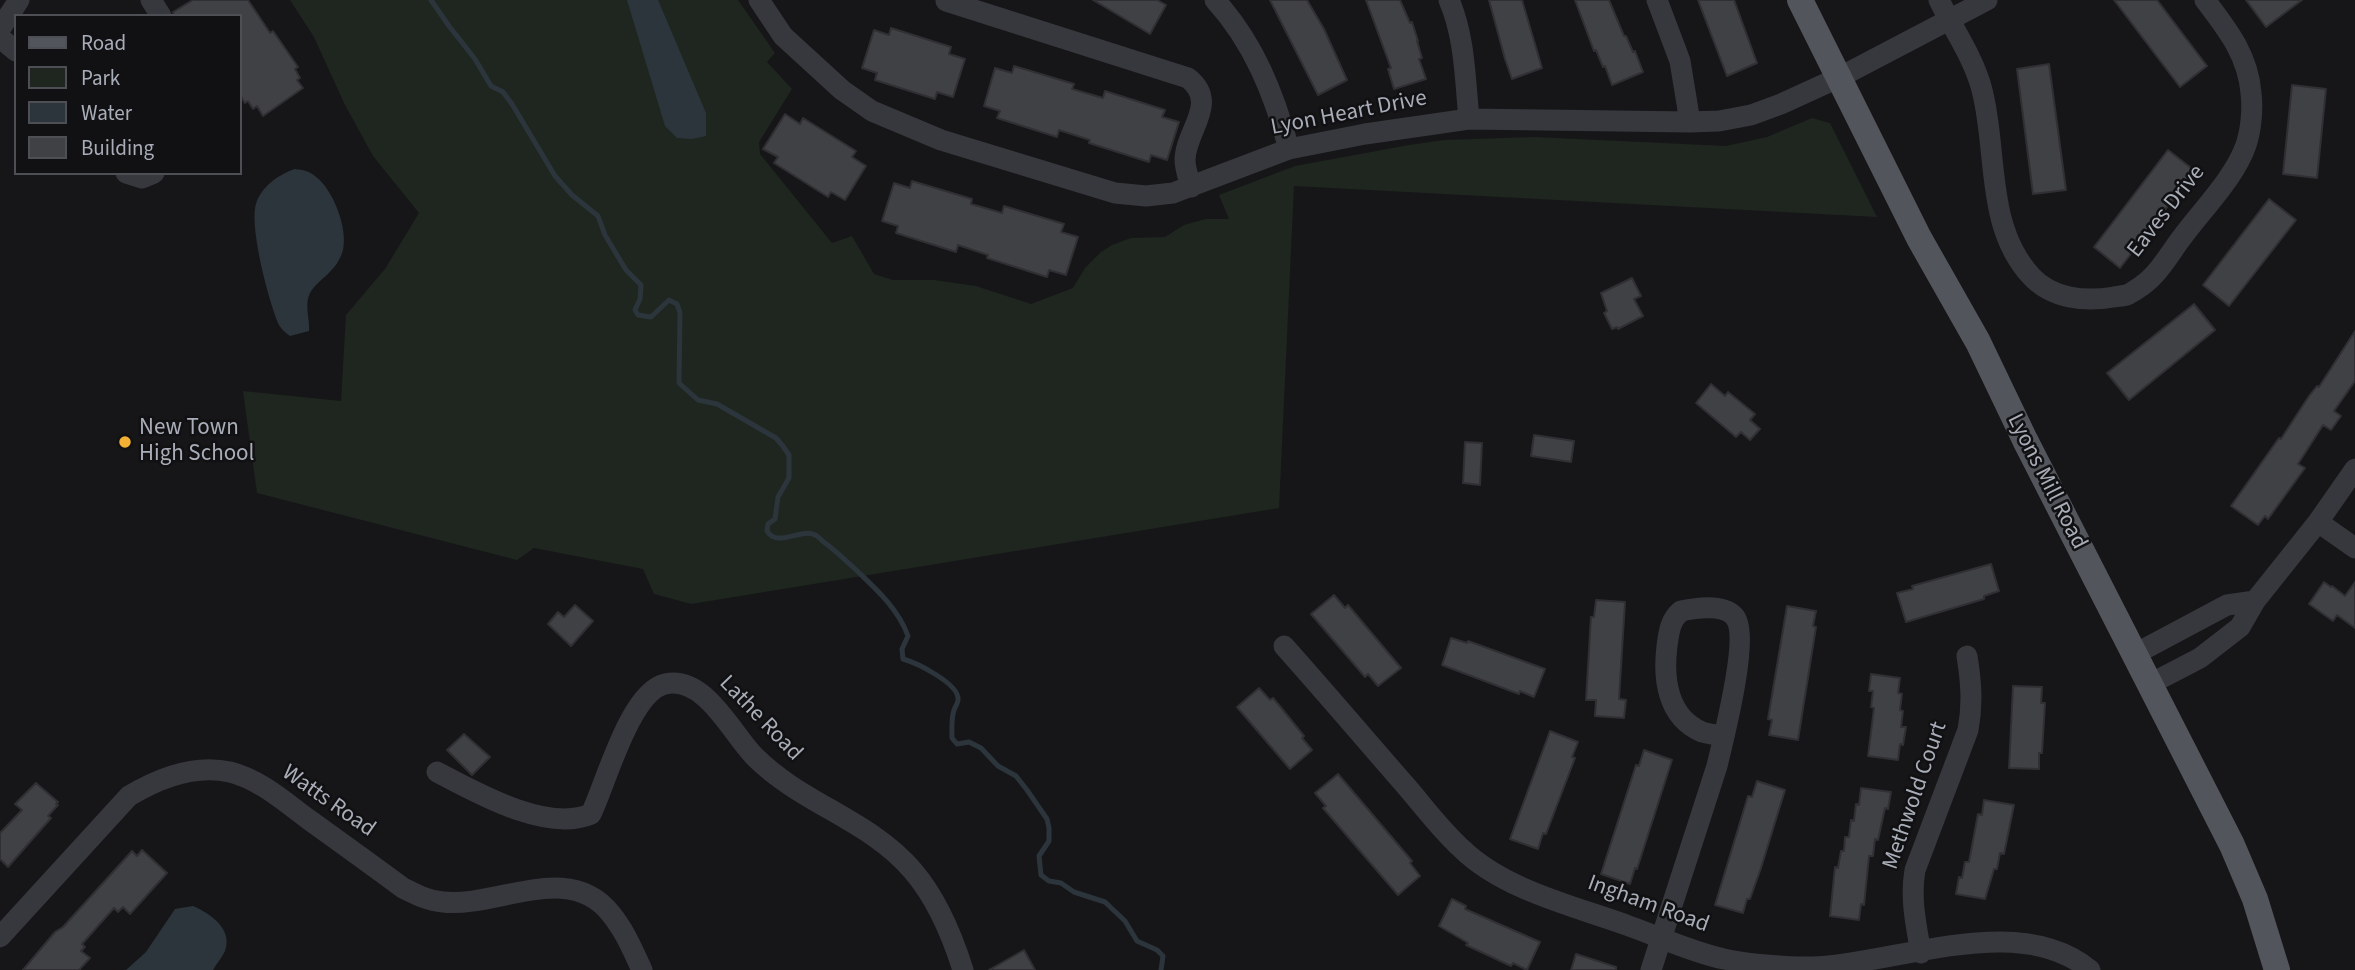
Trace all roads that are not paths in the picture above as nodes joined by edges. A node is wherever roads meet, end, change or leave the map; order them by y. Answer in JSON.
{"nodes":[{"id":1,"x":19,"y":0,"type":"edge"},
{"id":2,"x":759,"y":0,"type":"edge"},
{"id":3,"x":1215,"y":0,"type":"edge"},
{"id":4,"x":1449,"y":0,"type":"edge"},
{"id":5,"x":1657,"y":0,"type":"edge"},
{"id":6,"x":1800,"y":0,"type":"edge"},
{"id":7,"x":1987,"y":0,"type":"edge"},
{"id":8,"x":2205,"y":0,"type":"edge"},
{"id":9,"x":946,"y":1,"type":"edge"},
{"id":10,"x":988,"y":7,"type":"edge"},
{"id":11,"x":1943,"y":9,"type":"edge"},
{"id":12,"x":0,"y":29,"type":"edge"},
{"id":13,"x":0,"y":38,"type":"edge"},
{"id":14,"x":14,"y":49,"type":"edge"},
{"id":15,"x":1840,"y":77,"type":"junction"},
{"id":16,"x":1469,"y":119,"type":"junction"},
{"id":17,"x":1690,"y":122,"type":"junction"},
{"id":18,"x":1289,"y":149,"type":"junction"},
{"id":19,"x":131,"y":175,"type":"edge"},
{"id":20,"x":150,"y":175,"type":"edge"},
{"id":21,"x":1191,"y":187,"type":"junction"},
{"id":22,"x":2355,"y":469,"type":"edge"},
{"id":23,"x":2318,"y":522,"type":"junction"},
{"id":24,"x":2355,"y":548,"type":"edge"},
{"id":25,"x":2255,"y":601,"type":"junction"},
{"id":26,"x":1284,"y":646,"type":"dead end"},
{"id":27,"x":2135,"y":654,"type":"junction"},
{"id":28,"x":1967,"y":656,"type":"dead end"},
{"id":29,"x":2150,"y":684,"type":"junction"},
{"id":30,"x":1724,"y":736,"type":"junction"},
{"id":31,"x":437,"y":772,"type":"dead end"},
{"id":32,"x":0,"y":937,"type":"edge"},
{"id":33,"x":1662,"y":938,"type":"junction"},
{"id":34,"x":1921,"y":953,"type":"junction"},
{"id":35,"x":642,"y":970,"type":"edge"},
{"id":36,"x":963,"y":970,"type":"edge"},
{"id":37,"x":1651,"y":970,"type":"edge"},
{"id":38,"x":2090,"y":970,"type":"edge"},
{"id":39,"x":2277,"y":970,"type":"edge"}],
"edges":[{"from":1,"to":12,"type":"street"},
{"from":2,"to":21,"type":"street","name":"Lyon Heart Drive"},
{"from":3,"to":18,"type":"street"},
{"from":4,"to":16,"type":"street"},
{"from":5,"to":17,"type":"street"},
{"from":6,"to":15,"type":"main road","name":"Lyons Mill Road"},
{"from":7,"to":11,"type":"street","name":"Lyon Heart Drive"},
{"from":8,"to":11,"type":"street","name":"Eaves Drive"},
{"from":9,"to":10,"type":"street"},
{"from":10,"to":21,"type":"street"},
{"from":11,"to":15,"type":"street","name":"Lyon Heart Drive"},
{"from":13,"to":14,"type":"street"},
{"from":15,"to":17,"type":"street","name":"Lyon Heart Drive"},
{"from":15,"to":27,"type":"main road","name":"Lyons Mill Road"},
{"from":16,"to":17,"type":"street","name":"Lyon Heart Drive"},
{"from":16,"to":18,"type":"street","name":"Lyon Heart Drive"},
{"from":18,"to":21,"type":"street","name":"Lyon Heart Drive"},
{"from":19,"to":20,"type":"street"},
{"from":22,"to":23,"type":"street"},
{"from":23,"to":24,"type":"street"},
{"from":23,"to":25,"type":"street"},
{"from":25,"to":27,"type":"street"},
{"from":25,"to":29,"type":"street"},
{"from":26,"to":33,"type":"street","name":"Ingham Road"},
{"from":27,"to":29,"type":"main road","name":"Lyons Mill Road"},
{"from":28,"to":34,"type":"street","name":"Methwold Court"},
{"from":29,"to":39,"type":"main road","name":"Lyons Mill Road"},
{"from":30,"to":30,"type":"street"},
{"from":30,"to":33,"type":"street"},
{"from":31,"to":36,"type":"street","name":"Lathe Road"},
{"from":32,"to":35,"type":"street","name":"Watts Road"},
{"from":33,"to":34,"type":"street","name":"Ingham Road"},
{"from":33,"to":37,"type":"street"},
{"from":34,"to":38,"type":"street","name":"Ingham Road"}]}
